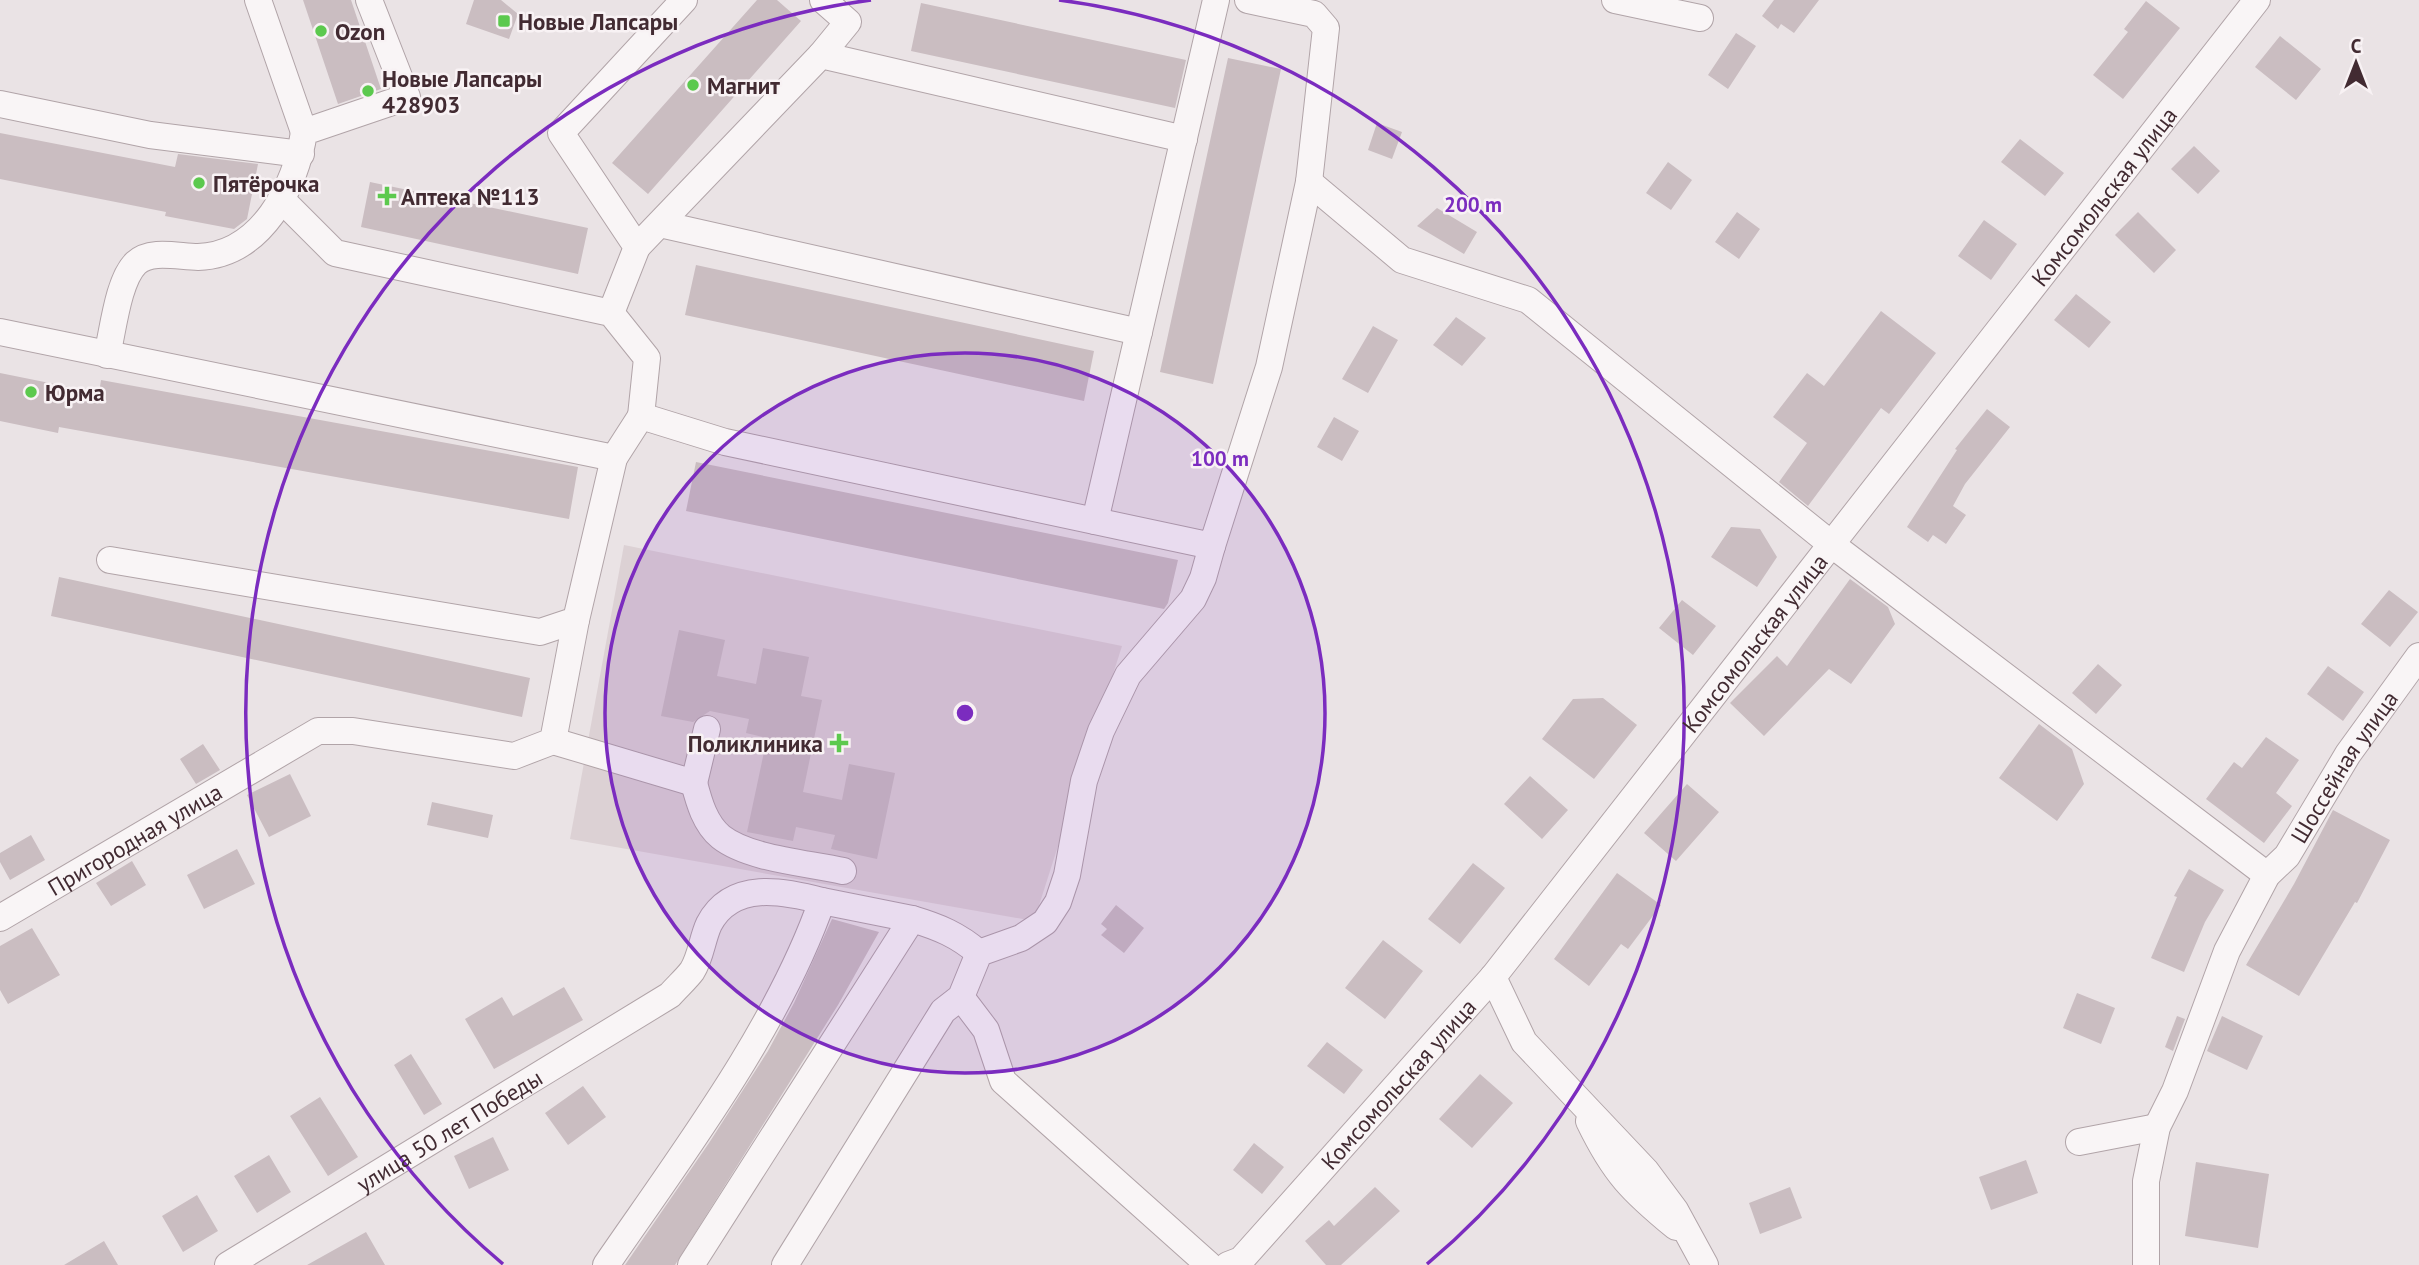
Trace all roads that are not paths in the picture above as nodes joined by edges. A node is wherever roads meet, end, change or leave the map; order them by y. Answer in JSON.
{"nodes":[{"id":1,"x":258,"y":0,"type":"edge"},
{"id":2,"x":369,"y":0,"type":"edge"},
{"id":3,"x":684,"y":0,"type":"edge"},
{"id":4,"x":823,"y":0,"type":"edge"},
{"id":5,"x":1216,"y":0,"type":"edge"},
{"id":6,"x":1248,"y":0,"type":"edge"},
{"id":7,"x":1615,"y":0,"type":"edge"},
{"id":8,"x":2257,"y":0,"type":"edge"},
{"id":9,"x":1315,"y":7,"type":"edge"},
{"id":10,"x":1700,"y":18,"type":"dead end"},
{"id":11,"x":821,"y":55,"type":"junction"},
{"id":12,"x":0,"y":104,"type":"edge"},
{"id":13,"x":1184,"y":139,"type":"junction"},
{"id":14,"x":303,"y":143,"type":"junction"},
{"id":15,"x":1309,"y":182,"type":"junction"},
{"id":16,"x":281,"y":199,"type":"junction"},
{"id":17,"x":660,"y":223,"type":"junction"},
{"id":18,"x":637,"y":247,"type":"junction"},
{"id":19,"x":611,"y":313,"type":"junction"},
{"id":20,"x":0,"y":331,"type":"edge"},
{"id":21,"x":1139,"y":332,"type":"junction"},
{"id":22,"x":107,"y":355,"type":"junction"},
{"id":23,"x":641,"y":416,"type":"junction"},
{"id":24,"x":614,"y":458,"type":"junction"},
{"id":25,"x":1095,"y":521,"type":"junction"},
{"id":26,"x":1831,"y":544,"type":"junction"},
{"id":27,"x":1212,"y":546,"type":"junction"},
{"id":28,"x":110,"y":559,"type":"dead end"},
{"id":29,"x":576,"y":620,"type":"junction"},
{"id":30,"x":2419,"y":656,"type":"edge"},
{"id":31,"x":707,"y":729,"type":"dead end"},
{"id":32,"x":553,"y":741,"type":"junction"},
{"id":33,"x":694,"y":783,"type":"junction"},
{"id":34,"x":843,"y":871,"type":"dead end"},
{"id":35,"x":2267,"y":876,"type":"junction"},
{"id":36,"x":822,"y":901,"type":"junction"},
{"id":37,"x":0,"y":918,"type":"edge"},
{"id":38,"x":912,"y":919,"type":"junction"},
{"id":39,"x":979,"y":953,"type":"junction"},
{"id":40,"x":1493,"y":977,"type":"junction"},
{"id":41,"x":961,"y":997,"type":"junction"},
{"id":42,"x":2157,"y":1127,"type":"junction"},
{"id":43,"x":2079,"y":1142,"type":"dead end"},
{"id":44,"x":228,"y":1265,"type":"edge"},
{"id":45,"x":606,"y":1265,"type":"edge"},
{"id":46,"x":691,"y":1265,"type":"edge"},
{"id":47,"x":785,"y":1265,"type":"edge"},
{"id":48,"x":1209,"y":1265,"type":"edge"},
{"id":49,"x":1228,"y":1265,"type":"edge"},
{"id":50,"x":1705,"y":1265,"type":"edge"},
{"id":51,"x":2146,"y":1265,"type":"edge"}],
"edges":[{"from":1,"to":14,"type":"street"},
{"from":2,"to":14,"type":"street"},
{"from":3,"to":18,"type":"street"},
{"from":4,"to":11,"type":"street"},
{"from":5,"to":13,"type":"street"},
{"from":6,"to":9,"type":"street"},
{"from":7,"to":10,"type":"street"},
{"from":8,"to":26,"type":"street","name":"Комсомольская улица"},
{"from":9,"to":15,"type":"street"},
{"from":11,"to":13,"type":"street"},
{"from":11,"to":17,"type":"street"},
{"from":12,"to":14,"type":"street"},
{"from":13,"to":21,"type":"street"},
{"from":14,"to":16,"type":"street"},
{"from":15,"to":26,"type":"street"},
{"from":15,"to":27,"type":"street"},
{"from":16,"to":19,"type":"street"},
{"from":16,"to":22,"type":"street"},
{"from":17,"to":18,"type":"street"},
{"from":17,"to":21,"type":"street"},
{"from":18,"to":19,"type":"street"},
{"from":19,"to":23,"type":"street"},
{"from":20,"to":22,"type":"street"},
{"from":21,"to":25,"type":"street"},
{"from":22,"to":24,"type":"street"},
{"from":23,"to":24,"type":"street"},
{"from":23,"to":25,"type":"street"},
{"from":24,"to":29,"type":"street"},
{"from":25,"to":27,"type":"street"},
{"from":26,"to":35,"type":"street"},
{"from":26,"to":40,"type":"street","name":"Комсомольская улица"},
{"from":27,"to":39,"type":"street"},
{"from":28,"to":29,"type":"street"},
{"from":29,"to":32,"type":"street"},
{"from":30,"to":35,"type":"street","name":"Шоссейная улица"},
{"from":31,"to":33,"type":"street"},
{"from":32,"to":33,"type":"street"},
{"from":32,"to":37,"type":"street","name":"Пригородная улица"},
{"from":33,"to":34,"type":"street"},
{"from":35,"to":42,"type":"street","name":"Шоссейная улица"},
{"from":36,"to":38,"type":"street","name":"улица 50 лет Победы"},
{"from":36,"to":44,"type":"street","name":"улица 50 лет Победы"},
{"from":36,"to":45,"type":"street"},
{"from":38,"to":39,"type":"street","name":"улица 50 лет Победы"},
{"from":38,"to":46,"type":"street"},
{"from":39,"to":41,"type":"street"},
{"from":40,"to":49,"type":"street","name":"Комсомольская улица"},
{"from":40,"to":50,"type":"street"},
{"from":41,"to":47,"type":"street"},
{"from":41,"to":48,"type":"street"},
{"from":42,"to":43,"type":"street"},
{"from":42,"to":51,"type":"street","name":"Шоссейная улица"}]}
